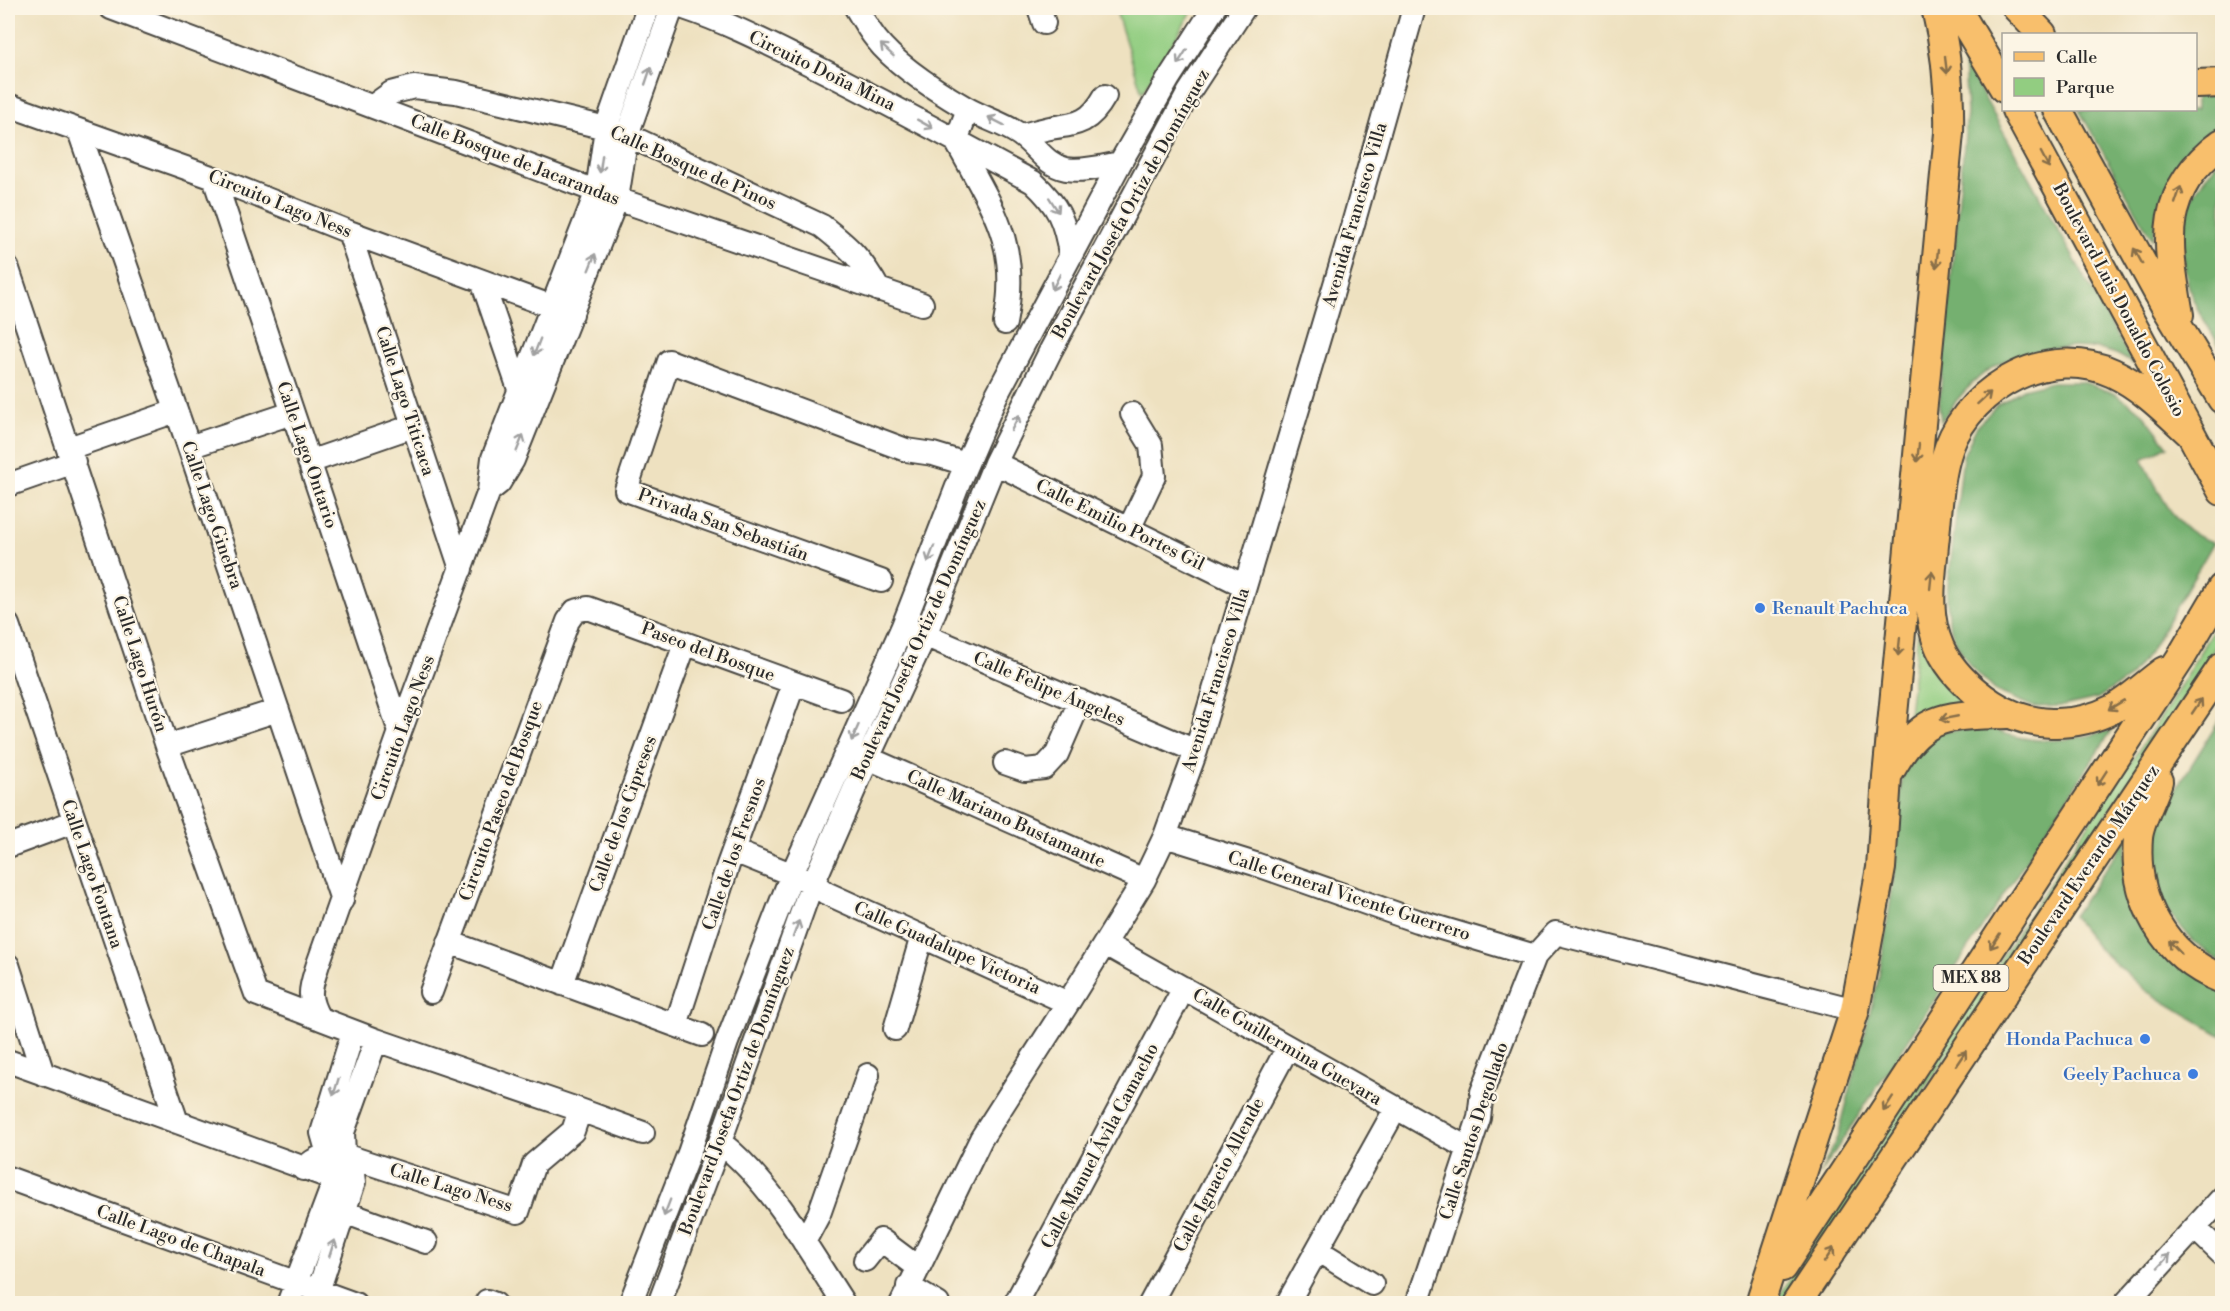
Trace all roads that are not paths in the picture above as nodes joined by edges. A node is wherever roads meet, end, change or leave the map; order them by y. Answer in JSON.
{"nodes":[{"id":1,"x":111,"y":8,"type":"edge"},
{"id":2,"x":648,"y":8,"type":"edge"},
{"id":3,"x":672,"y":8,"type":"edge"},
{"id":4,"x":684,"y":8,"type":"edge"},
{"id":5,"x":856,"y":8,"type":"edge"},
{"id":6,"x":1214,"y":8,"type":"edge"},
{"id":7,"x":1244,"y":8,"type":"edge"},
{"id":8,"x":1414,"y":8,"type":"edge"},
{"id":9,"x":1936,"y":8,"type":"edge"},
{"id":10,"x":1956,"y":8,"type":"edge"},
{"id":11,"x":2001,"y":8,"type":"edge"},
{"id":12,"x":2017,"y":8,"type":"edge"},
{"id":13,"x":2016,"y":33,"type":"edge"},
{"id":14,"x":2041,"y":33,"type":"edge"},
{"id":15,"x":2197,"y":84,"type":"edge"},
{"id":16,"x":2223,"y":84,"type":"edge"},
{"id":17,"x":2002,"y":85,"type":"edge"},
{"id":18,"x":1105,"y":96,"type":"dead end"},
{"id":19,"x":8,"y":105,"type":"edge"},
{"id":20,"x":373,"y":105,"type":"junction"},
{"id":21,"x":968,"y":109,"type":"junction"},
{"id":22,"x":2017,"y":111,"type":"edge"},
{"id":23,"x":2059,"y":111,"type":"edge"},
{"id":24,"x":606,"y":128,"type":"junction"},
{"id":25,"x":79,"y":131,"type":"junction"},
{"id":26,"x":627,"y":135,"type":"junction"},
{"id":27,"x":1022,"y":135,"type":"junction"},
{"id":28,"x":956,"y":141,"type":"junction"},
{"id":29,"x":2223,"y":143,"type":"edge"},
{"id":30,"x":1120,"y":163,"type":"junction"},
{"id":31,"x":1007,"y":169,"type":"junction"},
{"id":32,"x":214,"y":178,"type":"junction"},
{"id":33,"x":607,"y":195,"type":"junction"},
{"id":34,"x":990,"y":205,"type":"junction"},
{"id":35,"x":349,"y":232,"type":"junction"},
{"id":36,"x":1070,"y":254,"type":"junction"},
{"id":37,"x":8,"y":268,"type":"edge"},
{"id":38,"x":482,"y":281,"type":"junction"},
{"id":39,"x":879,"y":290,"type":"junction"},
{"id":40,"x":922,"y":304,"type":"dead end"},
{"id":41,"x":562,"y":311,"type":"junction"},
{"id":42,"x":1005,"y":322,"type":"dead end"},
{"id":43,"x":2183,"y":335,"type":"junction"},
{"id":44,"x":1028,"y":336,"type":"junction"},
{"id":45,"x":1051,"y":350,"type":"junction"},
{"id":46,"x":520,"y":392,"type":"junction"},
{"id":47,"x":2223,"y":399,"type":"edge"},
{"id":48,"x":176,"y":411,"type":"junction"},
{"id":49,"x":292,"y":413,"type":"junction"},
{"id":50,"x":1132,"y":414,"type":"dead end"},
{"id":51,"x":413,"y":426,"type":"junction"},
{"id":52,"x":2191,"y":434,"type":"junction"},
{"id":53,"x":189,"y":447,"type":"junction"},
{"id":54,"x":71,"y":455,"type":"junction"},
{"id":55,"x":309,"y":462,"type":"junction"},
{"id":56,"x":995,"y":464,"type":"junction"},
{"id":57,"x":963,"y":472,"type":"junction"},
{"id":58,"x":8,"y":485,"type":"edge"},
{"id":59,"x":2220,"y":486,"type":"edge"},
{"id":60,"x":489,"y":491,"type":"junction"},
{"id":61,"x":947,"y":514,"type":"junction"},
{"id":62,"x":972,"y":522,"type":"junction"},
{"id":63,"x":1129,"y":529,"type":"junction"},
{"id":64,"x":461,"y":569,"type":"junction"},
{"id":65,"x":881,"y":581,"type":"dead end"},
{"id":66,"x":1245,"y":586,"type":"junction"},
{"id":67,"x":2223,"y":588,"type":"edge"},
{"id":68,"x":575,"y":611,"type":"joint"},
{"id":69,"x":8,"y":625,"type":"edge"},
{"id":70,"x":903,"y":626,"type":"junction"},
{"id":71,"x":924,"y":635,"type":"junction"},
{"id":72,"x":685,"y":644,"type":"junction"},
{"id":73,"x":2180,"y":659,"type":"junction"},
{"id":74,"x":2223,"y":667,"type":"edge"},
{"id":75,"x":794,"y":683,"type":"junction"},
{"id":76,"x":841,"y":700,"type":"dead end"},
{"id":77,"x":1080,"y":701,"type":"junction"},
{"id":78,"x":278,"y":710,"type":"junction"},
{"id":79,"x":2007,"y":714,"type":"junction"},
{"id":80,"x":400,"y":732,"type":"junction"},
{"id":81,"x":2170,"y":744,"type":"junction"},
{"id":82,"x":167,"y":746,"type":"junction"},
{"id":83,"x":1196,"y":752,"type":"junction"},
{"id":84,"x":868,"y":758,"type":"junction"},
{"id":85,"x":1005,"y":763,"type":"dead end"},
{"id":86,"x":1887,"y":777,"type":"junction"},
{"id":87,"x":73,"y":822,"type":"junction"},
{"id":88,"x":1165,"y":836,"type":"junction"},
{"id":89,"x":8,"y":846,"type":"edge"},
{"id":90,"x":731,"y":858,"type":"junction"},
{"id":91,"x":1144,"y":880,"type":"junction"},
{"id":92,"x":789,"y":881,"type":"junction"},
{"id":93,"x":816,"y":890,"type":"junction"},
{"id":94,"x":342,"y":900,"type":"junction"},
{"id":95,"x":922,"y":936,"type":"junction"},
{"id":96,"x":449,"y":942,"type":"junction"},
{"id":97,"x":1105,"y":944,"type":"junction"},
{"id":98,"x":1535,"y":956,"type":"junction"},
{"id":99,"x":318,"y":964,"type":"junction"},
{"id":100,"x":8,"y":965,"type":"edge"},
{"id":101,"x":2223,"y":979,"type":"edge"},
{"id":102,"x":562,"y":984,"type":"junction"},
{"id":103,"x":1184,"y":988,"type":"junction"},
{"id":104,"x":431,"y":992,"type":"dead end"},
{"id":105,"x":1068,"y":1003,"type":"junction"},
{"id":106,"x":1855,"y":1010,"type":"junction"},
{"id":107,"x":319,"y":1018,"type":"junction"},
{"id":108,"x":676,"y":1025,"type":"junction"},
{"id":109,"x":895,"y":1029,"type":"dead end"},
{"id":110,"x":348,"y":1030,"type":"junction"},
{"id":111,"x":702,"y":1035,"type":"dead end"},
{"id":112,"x":376,"y":1040,"type":"junction"},
{"id":113,"x":1288,"y":1047,"type":"junction"},
{"id":114,"x":8,"y":1061,"type":"edge"},
{"id":115,"x":43,"y":1074,"type":"junction"},
{"id":116,"x":868,"y":1075,"type":"dead end"},
{"id":117,"x":1396,"y":1108,"type":"junction"},
{"id":118,"x":580,"y":1110,"type":"junction"},
{"id":119,"x":177,"y":1122,"type":"junction"},
{"id":120,"x":643,"y":1133,"type":"dead end"},
{"id":121,"x":720,"y":1142,"type":"junction"},
{"id":122,"x":1469,"y":1149,"type":"junction"},
{"id":123,"x":337,"y":1154,"type":"junction"},
{"id":124,"x":303,"y":1168,"type":"junction"},
{"id":125,"x":8,"y":1178,"type":"edge"},
{"id":126,"x":335,"y":1179,"type":"junction"},
{"id":127,"x":2223,"y":1198,"type":"edge"},
{"id":128,"x":345,"y":1212,"type":"junction"},
{"id":129,"x":2195,"y":1228,"type":"junction"},
{"id":130,"x":426,"y":1242,"type":"dead end"},
{"id":131,"x":804,"y":1242,"type":"junction"},
{"id":132,"x":1317,"y":1250,"type":"junction"},
{"id":133,"x":2223,"y":1254,"type":"edge"},
{"id":134,"x":865,"y":1260,"type":"dead end"},
{"id":135,"x":1372,"y":1284,"type":"dead end"},
{"id":136,"x":909,"y":1285,"type":"edge"},
{"id":137,"x":292,"y":1293,"type":"edge"},
{"id":138,"x":316,"y":1297,"type":"edge"},
{"id":139,"x":1760,"y":1300,"type":"edge"},
{"id":140,"x":355,"y":1304,"type":"edge"},
{"id":141,"x":630,"y":1304,"type":"edge"},
{"id":142,"x":659,"y":1304,"type":"edge"},
{"id":143,"x":844,"y":1304,"type":"edge"},
{"id":144,"x":938,"y":1304,"type":"edge"},
{"id":145,"x":1015,"y":1304,"type":"edge"},
{"id":146,"x":1150,"y":1304,"type":"edge"},
{"id":147,"x":1287,"y":1304,"type":"edge"},
{"id":148,"x":1417,"y":1304,"type":"edge"},
{"id":149,"x":1796,"y":1304,"type":"edge"},
{"id":150,"x":2125,"y":1304,"type":"edge"}],
"edges":[{"from":1,"to":20,"type":"street","name":"Calle Bosque de Jacarandas"},
{"from":2,"to":24,"type":"street","name":"Circuito Lago Ness"},
{"from":26,"to":3,"type":"street","name":"Circuito Lago Ness","one_way":true},
{"from":4,"to":28,"type":"street","name":"Circuito Doña Mina","one_way":true},
{"from":21,"to":5,"type":"street","one_way":true},
{"from":6,"to":30,"type":"street","name":"Boulevard Josefa Ortiz de Domínguez","one_way":true},
{"from":7,"to":45,"type":"street","name":"Boulevard Josefa Ortiz de Domínguez"},
{"from":8,"to":66,"type":"street","name":"Avenida Francisco Villa"},
{"from":9,"to":86,"type":"main road","one_way":true},
{"from":10,"to":17,"type":"main road"},
{"from":11,"to":13,"type":"main road"},
{"from":12,"to":14,"type":"main road"},
{"from":15,"to":16,"type":"main road"},
{"from":18,"to":27,"type":"street"},
{"from":19,"to":25,"type":"street","name":"Circuito Lago Ness"},
{"from":20,"to":24,"type":"street","name":"Calle Bosque de Pinos"},
{"from":20,"to":33,"type":"street","name":"Calle Bosque de Jacarandas"},
{"from":27,"to":21,"type":"street","one_way":true},
{"from":21,"to":28,"type":"street"},
{"from":22,"to":52,"type":"main road","name":"Boulevard Luis Donaldo Colosio","one_way":true},
{"from":43,"to":23,"type":"main road","name":"Boulevard Luis Donaldo Colosio","one_way":true},
{"from":24,"to":26,"type":"street","name":"Calle Bosque de Pinos"},
{"from":24,"to":33,"type":"street","name":"Circuito Lago Ness","one_way":true},
{"from":25,"to":32,"type":"street","name":"Circuito Lago Ness"},
{"from":25,"to":48,"type":"street","name":"Calle Lago Ginebra"},
{"from":26,"to":33,"type":"street","name":"Circuito Lago Ness"},
{"from":26,"to":39,"type":"street","name":"Calle Bosque de Pinos"},
{"from":27,"to":30,"type":"street"},
{"from":27,"to":31,"type":"street"},
{"from":28,"to":31,"type":"street","name":"Circuito Doña Mina"},
{"from":28,"to":34,"type":"street"},
{"from":43,"to":29,"type":"main road","one_way":true},
{"from":30,"to":36,"type":"street","name":"Boulevard Josefa Ortiz de Domínguez"},
{"from":31,"to":34,"type":"street"},
{"from":31,"to":36,"type":"street","name":"Circuito Doña Mina","one_way":true},
{"from":32,"to":35,"type":"street","name":"Circuito Lago Ness"},
{"from":32,"to":49,"type":"street","name":"Calle Lago Ontario"},
{"from":33,"to":39,"type":"street","name":"Calle Bosque de Jacarandas"},
{"from":33,"to":41,"type":"street","name":"Circuito Lago Ness"},
{"from":34,"to":42,"type":"street"},
{"from":35,"to":38,"type":"street","name":"Circuito Lago Ness"},
{"from":35,"to":51,"type":"street","name":"Calle Lago Titicaca"},
{"from":36,"to":44,"type":"street","name":"Boulevard Josefa Ortiz de Domínguez","one_way":true},
{"from":37,"to":54,"type":"street","name":"Calle Lago Hurón"},
{"from":38,"to":41,"type":"street","name":"Circuito Lago Ness"},
{"from":38,"to":46,"type":"street"},
{"from":39,"to":40,"type":"street","name":"Calle Bosque de Jacarandas"},
{"from":41,"to":46,"type":"street","name":"Circuito Lago Ness","one_way":true},
{"from":60,"to":41,"type":"street","name":"Circuito Lago Ness","one_way":true},
{"from":43,"to":47,"type":"main road","name":"Boulevard Luis Donaldo Colosio"},
{"from":44,"to":45,"type":"street"},
{"from":44,"to":57,"type":"street","name":"Boulevard Josefa Ortiz de Domínguez"},
{"from":56,"to":45,"type":"street","name":"Boulevard Josefa Ortiz de Domínguez","one_way":true},
{"from":46,"to":60,"type":"street","name":"Circuito Lago Ness"},
{"from":48,"to":53,"type":"street","name":"Calle Lago Ginebra"},
{"from":48,"to":54,"type":"street"},
{"from":49,"to":53,"type":"street"},
{"from":49,"to":55,"type":"street","name":"Calle Lago Ontario"},
{"from":50,"to":63,"type":"street"},
{"from":51,"to":55,"type":"street"},
{"from":51,"to":64,"type":"street","name":"Calle Lago Titicaca"},
{"from":52,"to":59,"type":"main road","name":"Boulevard Luis Donaldo Colosio"},
{"from":79,"to":52,"type":"main road","one_way":true},
{"from":53,"to":78,"type":"street","name":"Calle Lago Ginebra"},
{"from":54,"to":58,"type":"street"},
{"from":54,"to":82,"type":"street","name":"Calle Lago Hurón"},
{"from":55,"to":80,"type":"street","name":"Calle Lago Ontario"},
{"from":56,"to":62,"type":"street","name":"Boulevard Josefa Ortiz de Domínguez"},
{"from":56,"to":63,"type":"street","name":"Calle Emilio Portes Gil"},
{"from":57,"to":61,"type":"street","name":"Boulevard Josefa Ortiz de Domínguez"},
{"from":57,"to":65,"type":"street","name":"Privada San Sebastián"},
{"from":60,"to":64,"type":"street","name":"Circuito Lago Ness"},
{"from":61,"to":62,"type":"street"},
{"from":61,"to":70,"type":"street","name":"Boulevard Josefa Ortiz de Domínguez","one_way":true},
{"from":62,"to":71,"type":"street","name":"Boulevard Josefa Ortiz de Domínguez"},
{"from":63,"to":66,"type":"street","name":"Calle Emilio Portes Gil"},
{"from":64,"to":80,"type":"street","name":"Circuito Lago Ness"},
{"from":66,"to":83,"type":"street","name":"Avenida Francisco Villa"},
{"from":67,"to":73,"type":"main road","number":"MEX 88"},
{"from":68,"to":72,"type":"street","name":"Paseo del Bosque"},
{"from":68,"to":96,"type":"street","name":"Circuito Paseo del Bosque"},
{"from":69,"to":87,"type":"street","name":"Calle Lago Fontana"},
{"from":70,"to":71,"type":"street","name":"Calle Felipe Ángeles"},
{"from":70,"to":92,"type":"street","name":"Boulevard Josefa Ortiz de Domínguez","one_way":true},
{"from":71,"to":77,"type":"street","name":"Calle Felipe Ángeles"},
{"from":71,"to":84,"type":"street","name":"Boulevard Josefa Ortiz de Domínguez"},
{"from":72,"to":75,"type":"street","name":"Paseo del Bosque"},
{"from":72,"to":102,"type":"street","name":"Calle de los Cipreses"},
{"from":73,"to":79,"type":"main road","one_way":true},
{"from":73,"to":139,"type":"main road","number":"MEX 88","one_way":true},
{"from":81,"to":74,"type":"main road","name":"Boulevard Everardo Márquez","number":"MEX 88","one_way":true},
{"from":75,"to":76,"type":"street","name":"Paseo del Bosque"},
{"from":75,"to":90,"type":"street","name":"Calle de los Fresnos"},
{"from":77,"to":83,"type":"street","name":"Calle Felipe Ángeles"},
{"from":77,"to":85,"type":"street"},
{"from":78,"to":82,"type":"street"},
{"from":78,"to":94,"type":"street","name":"Calle Lago Ginebra"},
{"from":79,"to":86,"type":"main road","one_way":true},
{"from":80,"to":94,"type":"street","name":"Circuito Lago Ness"},
{"from":101,"to":81,"type":"main road","one_way":true},
{"from":149,"to":81,"type":"main road","name":"Boulevard Everardo Márquez","number":"MEX 88","one_way":true},
{"from":82,"to":107,"type":"street","name":"Calle Lago Hurón"},
{"from":83,"to":88,"type":"street","name":"Avenida Francisco Villa"},
{"from":84,"to":91,"type":"street","name":"Calle Mariano Bustamante"},
{"from":84,"to":93,"type":"street","name":"Boulevard Josefa Ortiz de Domínguez"},
{"from":86,"to":106,"type":"main road"},
{"from":87,"to":89,"type":"street"},
{"from":87,"to":119,"type":"street","name":"Calle Lago Fontana"},
{"from":88,"to":91,"type":"street","name":"Avenida Francisco Villa"},
{"from":88,"to":98,"type":"street","name":"Calle General Vicente Guerrero"},
{"from":90,"to":92,"type":"street","name":"Calle Guadalupe Victoria"},
{"from":90,"to":108,"type":"street","name":"Calle de los Fresnos"},
{"from":91,"to":97,"type":"street","name":"Avenida Francisco Villa"},
{"from":92,"to":93,"type":"street","name":"Calle Guadalupe Victoria"},
{"from":92,"to":141,"type":"street","name":"Boulevard Josefa Ortiz de Domínguez","one_way":true},
{"from":93,"to":95,"type":"street","name":"Calle Guadalupe Victoria"},
{"from":121,"to":93,"type":"street","name":"Boulevard Josefa Ortiz de Domínguez","one_way":true},
{"from":94,"to":99,"type":"street","name":"Circuito Lago Ness"},
{"from":95,"to":105,"type":"street","name":"Calle Guadalupe Victoria"},
{"from":95,"to":109,"type":"street"},
{"from":96,"to":102,"type":"street"},
{"from":96,"to":104,"type":"street","name":"Circuito Paseo del Bosque"},
{"from":97,"to":103,"type":"street","name":"Calle Guillermina Guevara"},
{"from":97,"to":105,"type":"street","name":"Avenida Francisco Villa"},
{"from":98,"to":106,"type":"street","name":"Calle Santos Degollado"},
{"from":98,"to":122,"type":"street","name":"Calle Santos Degollado"},
{"from":99,"to":107,"type":"street","name":"Circuito Lago Ness"},
{"from":99,"to":110,"type":"street"},
{"from":100,"to":115,"type":"street"},
{"from":102,"to":108,"type":"street"},
{"from":103,"to":113,"type":"street","name":"Calle Guillermina Guevara"},
{"from":103,"to":145,"type":"street","name":"Calle Manuel Ávila Camacho"},
{"from":105,"to":136,"type":"street","name":"Avenida Francisco Villa"},
{"from":106,"to":139,"type":"main road"},
{"from":107,"to":110,"type":"street","name":"Calle Lago Hurón"},
{"from":108,"to":111,"type":"street"},
{"from":110,"to":112,"type":"street"},
{"from":110,"to":123,"type":"street","one_way":true},
{"from":112,"to":118,"type":"street"},
{"from":112,"to":123,"type":"street"},
{"from":113,"to":117,"type":"street","name":"Calle Guillermina Guevara"},
{"from":113,"to":146,"type":"street","name":"Calle Ignacio Allende"},
{"from":114,"to":115,"type":"street"},
{"from":115,"to":119,"type":"street"},
{"from":116,"to":131,"type":"street"},
{"from":117,"to":122,"type":"street","name":"Calle Guillermina Guevara"},
{"from":117,"to":132,"type":"street"},
{"from":118,"to":120,"type":"street"},
{"from":118,"to":123,"type":"street","name":"Calle Lago Ness"},
{"from":119,"to":124,"type":"street"},
{"from":121,"to":131,"type":"street"},
{"from":121,"to":142,"type":"street","name":"Boulevard Josefa Ortiz de Domínguez"},
{"from":122,"to":148,"type":"street","name":"Calle Santos Degollado"},
{"from":123,"to":124,"type":"street"},
{"from":123,"to":126,"type":"street"},
{"from":123,"to":128,"type":"street"},
{"from":124,"to":126,"type":"street"},
{"from":125,"to":137,"type":"street","name":"Calle Lago de Chapala"},
{"from":126,"to":137,"type":"street"},
{"from":127,"to":129,"type":"street"},
{"from":128,"to":130,"type":"street"},
{"from":138,"to":128,"type":"street","one_way":true},
{"from":129,"to":133,"type":"street"},
{"from":150,"to":129,"type":"street","one_way":true},
{"from":131,"to":143,"type":"street"},
{"from":132,"to":135,"type":"street"},
{"from":132,"to":147,"type":"street"},
{"from":134,"to":136,"type":"street"},
{"from":136,"to":144,"type":"street"},
{"from":137,"to":138,"type":"street","name":"Calle Lago de Chapala"},
{"from":138,"to":140,"type":"street","name":"Calle Lago de Chapala"}]}
